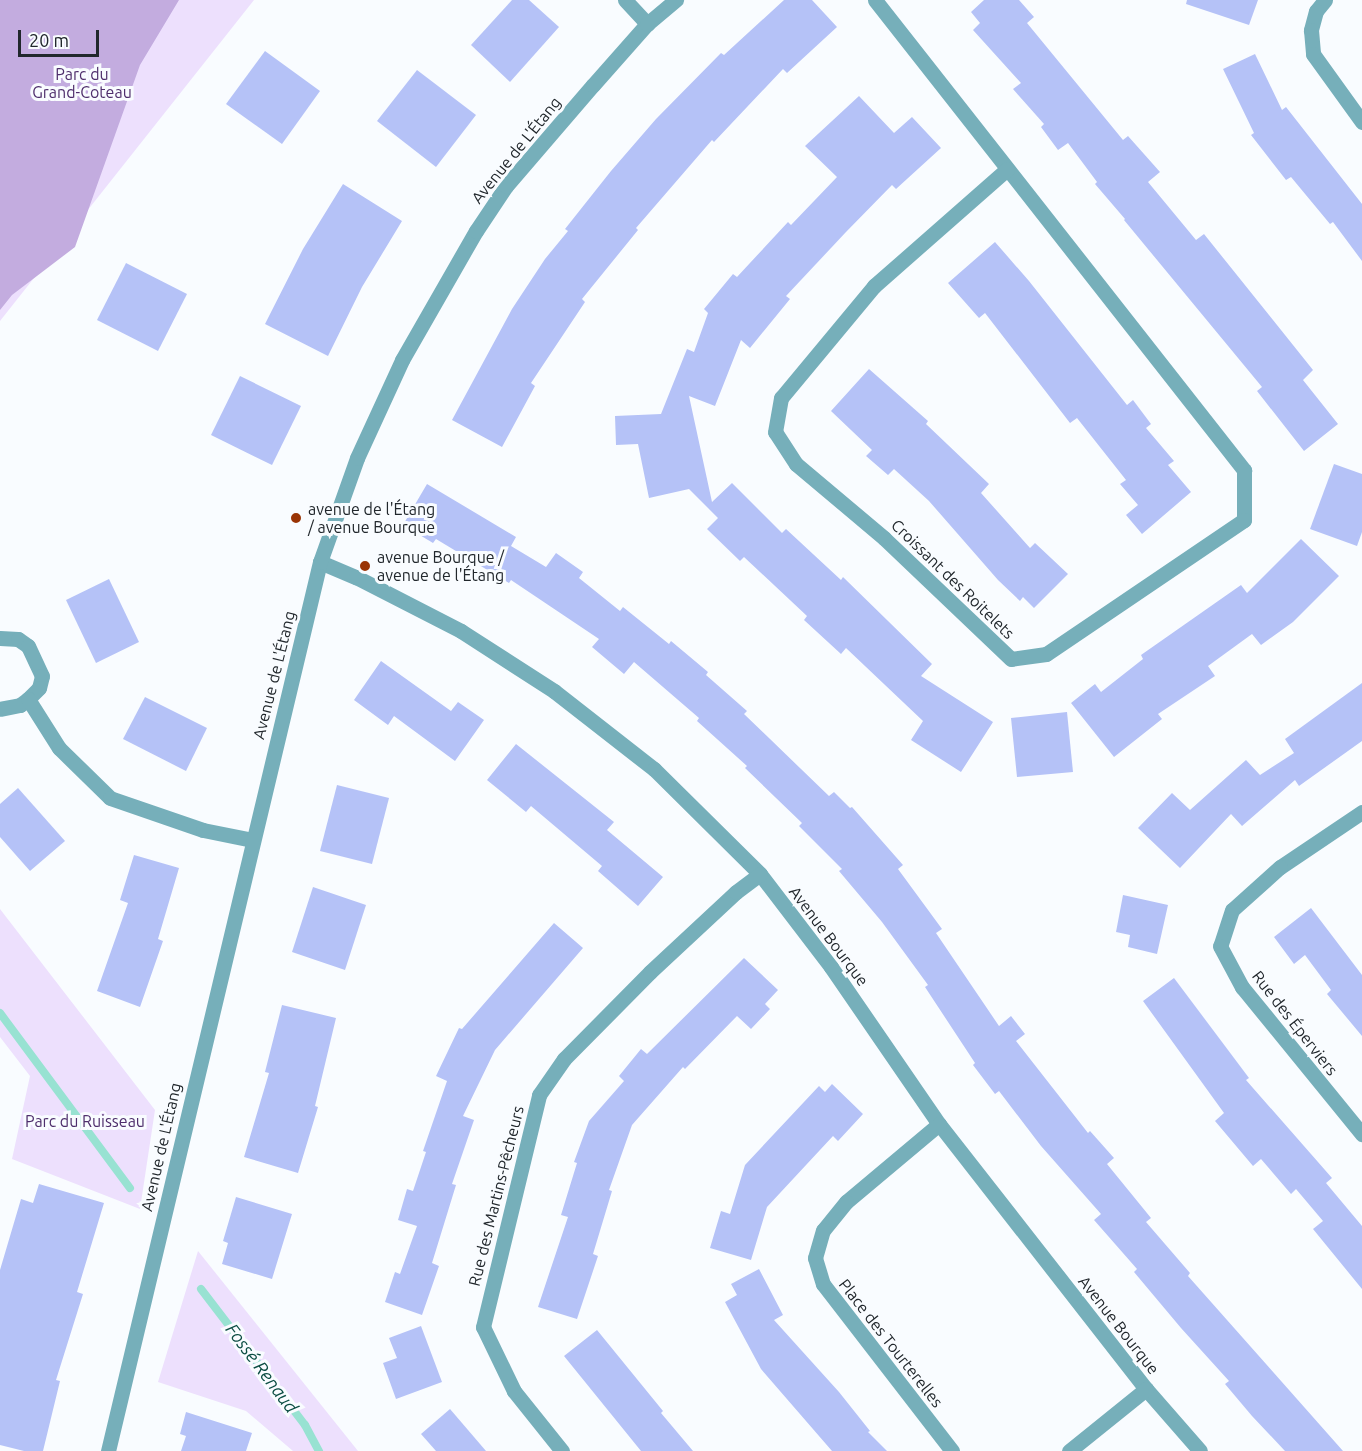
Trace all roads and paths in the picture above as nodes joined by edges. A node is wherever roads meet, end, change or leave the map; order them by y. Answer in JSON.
{"nodes":[{"id":1,"x":625,"y":0,"type":"edge"},
{"id":2,"x":676,"y":0,"type":"edge"},
{"id":3,"x":875,"y":0,"type":"edge"},
{"id":4,"x":1325,"y":0,"type":"edge"},
{"id":5,"x":648,"y":24,"type":"junction"},
{"id":6,"x":1362,"y":122,"type":"edge"},
{"id":7,"x":1007,"y":170,"type":"junction"},
{"id":8,"x":320,"y":562,"type":"junction"},
{"id":9,"x":0,"y":638,"type":"edge"},
{"id":10,"x":28,"y":699,"type":"junction"},
{"id":11,"x":0,"y":709,"type":"edge"},
{"id":12,"x":1362,"y":812,"type":"edge"},
{"id":13,"x":252,"y":840,"type":"junction"},
{"id":14,"x":760,"y":874,"type":"junction"},
{"id":15,"x":939,"y":1124,"type":"junction"},
{"id":16,"x":1362,"y":1134,"type":"edge"},
{"id":17,"x":1146,"y":1389,"type":"junction"},
{"id":18,"x":108,"y":1451,"type":"edge"},
{"id":19,"x":562,"y":1451,"type":"edge"},
{"id":20,"x":952,"y":1451,"type":"edge"},
{"id":21,"x":1069,"y":1451,"type":"edge"},
{"id":22,"x":1200,"y":1451,"type":"edge"}],
"edges":[{"from":1,"to":5,"type":"street"},
{"from":2,"to":5,"type":"street","name":"Avenue de L'Étang"},
{"from":3,"to":7,"type":"street","name":"Croissant des Roitelets"},
{"from":4,"to":6,"type":"street"},
{"from":5,"to":8,"type":"street","name":"Avenue de L'Étang"},
{"from":7,"to":7,"type":"street","name":"Croissant des Roitelets"},
{"from":8,"to":13,"type":"street","name":"Avenue de L'Étang"},
{"from":8,"to":14,"type":"street","name":"Avenue Bourque"},
{"from":9,"to":10,"type":"street"},
{"from":10,"to":11,"type":"street"},
{"from":10,"to":13,"type":"street"},
{"from":12,"to":16,"type":"street","name":"Rue des Éperviers"},
{"from":13,"to":18,"type":"street","name":"Avenue de L'Étang"},
{"from":14,"to":15,"type":"street","name":"Avenue Bourque"},
{"from":14,"to":19,"type":"street","name":"Rue des Martins-Pêcheurs"},
{"from":15,"to":17,"type":"street","name":"Avenue Bourque"},
{"from":15,"to":20,"type":"street","name":"Place des Tourterelles"},
{"from":17,"to":21,"type":"street"},
{"from":17,"to":22,"type":"street","name":"Avenue Bourque"}]}
